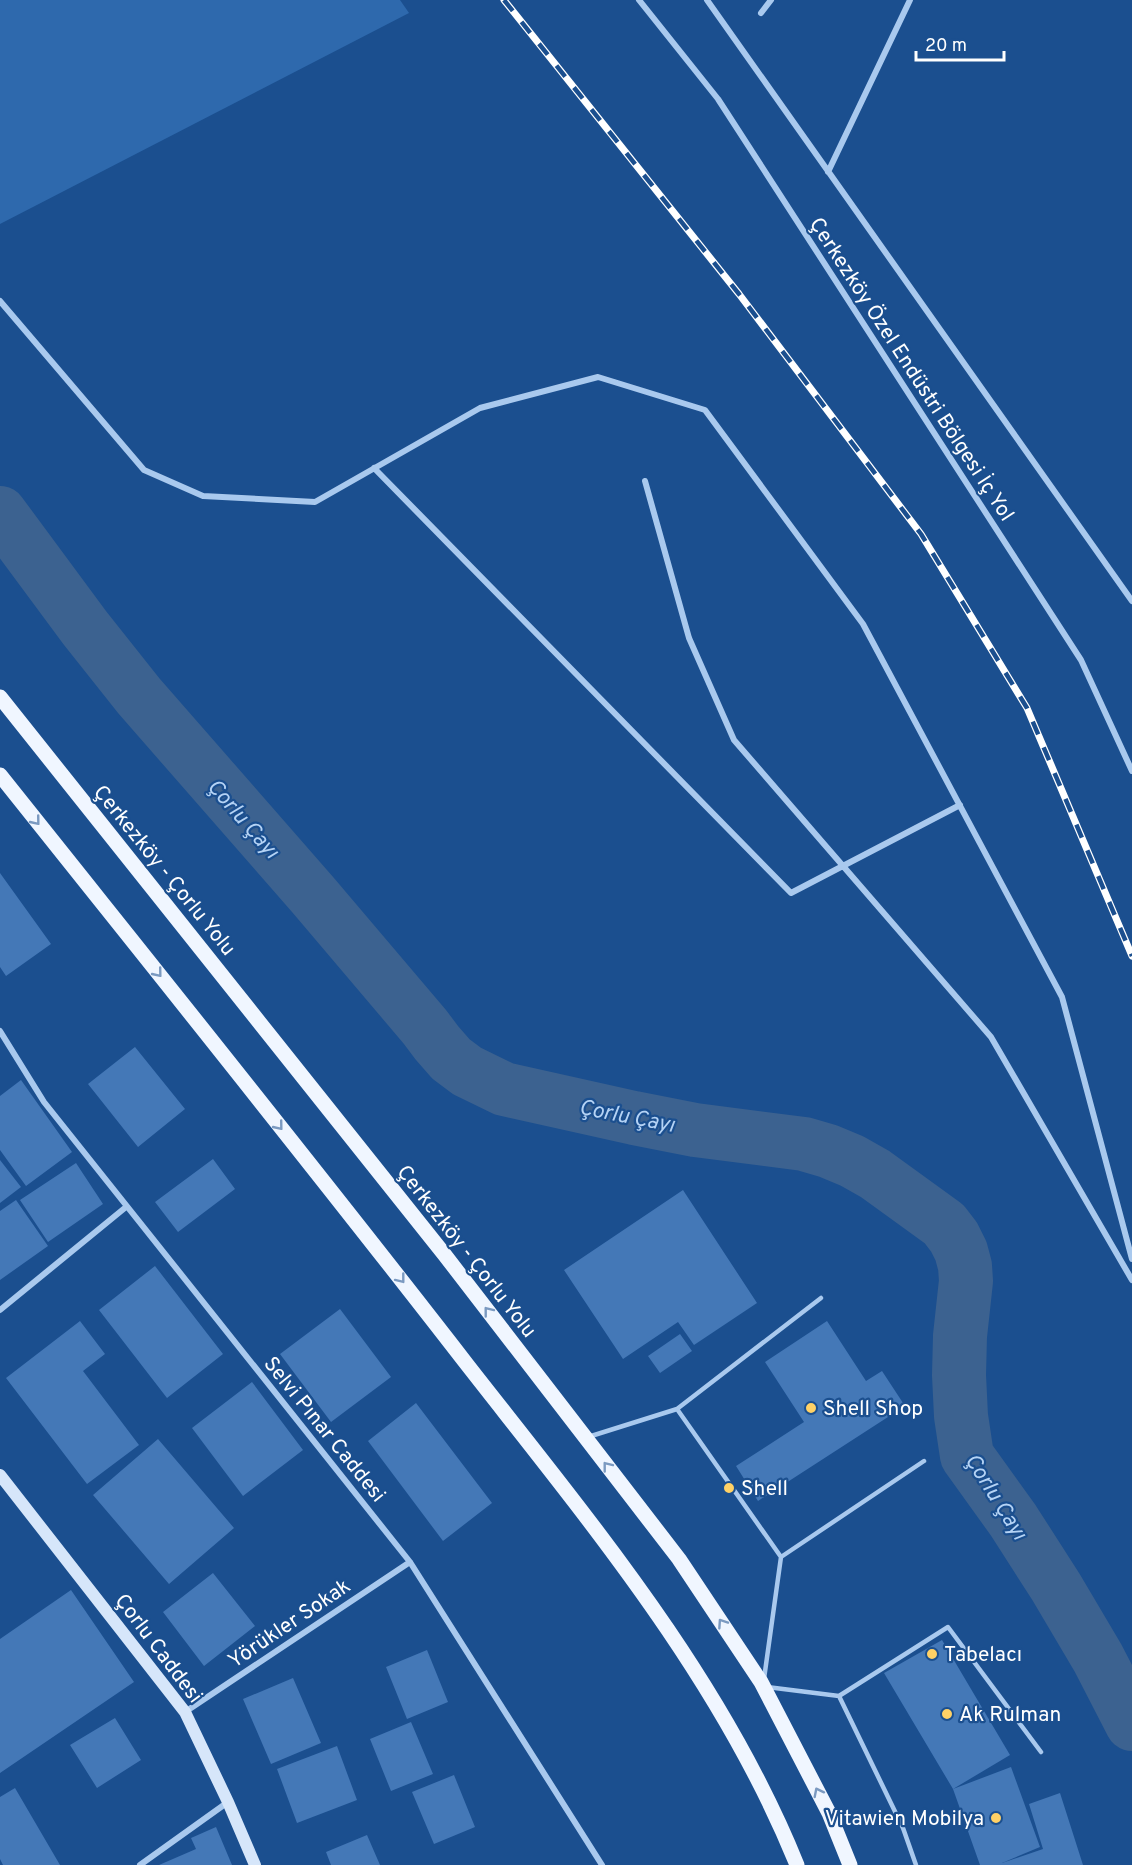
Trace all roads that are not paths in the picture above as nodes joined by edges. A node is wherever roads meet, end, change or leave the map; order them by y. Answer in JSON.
{"nodes":[{"id":1,"x":639,"y":0,"type":"edge"},
{"id":2,"x":707,"y":0,"type":"edge"},
{"id":3,"x":771,"y":0,"type":"edge"},
{"id":4,"x":910,"y":0,"type":"edge"},
{"id":5,"x":761,"y":13,"type":"dead end"},
{"id":6,"x":828,"y":172,"type":"junction"},
{"id":7,"x":0,"y":301,"type":"edge"},
{"id":8,"x":374,"y":468,"type":"junction"},
{"id":9,"x":645,"y":481,"type":"dead end"},
{"id":10,"x":1132,"y":601,"type":"edge"},
{"id":11,"x":0,"y":697,"type":"edge"},
{"id":12,"x":1132,"y":771,"type":"edge"},
{"id":13,"x":0,"y":775,"type":"edge"},
{"id":14,"x":960,"y":805,"type":"junction"},
{"id":15,"x":843,"y":866,"type":"junction"},
{"id":16,"x":0,"y":1031,"type":"edge"},
{"id":17,"x":126,"y":1207,"type":"junction"},
{"id":18,"x":1132,"y":1259,"type":"edge"},
{"id":19,"x":1132,"y":1280,"type":"edge"},
{"id":20,"x":821,"y":1298,"type":"dead end"},
{"id":21,"x":0,"y":1310,"type":"edge"},
{"id":22,"x":677,"y":1409,"type":"junction"},
{"id":23,"x":586,"y":1438,"type":"junction"},
{"id":24,"x":924,"y":1461,"type":"dead end"},
{"id":25,"x":2,"y":1482,"type":"edge"},
{"id":26,"x":781,"y":1557,"type":"junction"},
{"id":27,"x":410,"y":1562,"type":"junction"},
{"id":28,"x":763,"y":1686,"type":"junction"},
{"id":29,"x":839,"y":1696,"type":"junction"},
{"id":30,"x":186,"y":1712,"type":"junction"},
{"id":31,"x":1041,"y":1752,"type":"dead end"},
{"id":32,"x":228,"y":1802,"type":"junction"},
{"id":33,"x":140,"y":1865,"type":"edge"},
{"id":34,"x":255,"y":1865,"type":"edge"},
{"id":35,"x":602,"y":1865,"type":"edge"},
{"id":36,"x":797,"y":1865,"type":"edge"},
{"id":37,"x":850,"y":1865,"type":"edge"},
{"id":38,"x":916,"y":1865,"type":"edge"}],
"edges":[{"from":1,"to":12,"type":"street","name":"Çerkezköy Özel Endüstri Bölgesi İç Yol"},
{"from":2,"to":6,"type":"street","name":"Çerkezköy Özel Endüstri Bölgesi İç Yol"},
{"from":3,"to":5,"type":"street"},
{"from":4,"to":6,"type":"street"},
{"from":6,"to":10,"type":"street","name":"Çerkezköy Özel Endüstri Bölgesi İç Yol"},
{"from":7,"to":8,"type":"street"},
{"from":8,"to":14,"type":"street"},
{"from":8,"to":15,"type":"street"},
{"from":9,"to":15,"type":"street"},
{"from":23,"to":11,"type":"main road","name":"Çerkezköy - Çorlu Yolu","one_way":true},
{"from":13,"to":36,"type":"main road","one_way":true},
{"from":14,"to":15,"type":"street"},
{"from":14,"to":18,"type":"street"},
{"from":15,"to":19,"type":"street"},
{"from":16,"to":17,"type":"street","name":"Selvi Pınar Caddesi"},
{"from":17,"to":21,"type":"street"},
{"from":17,"to":27,"type":"street","name":"Selvi Pınar Caddesi"},
{"from":20,"to":22,"type":"lane"},
{"from":22,"to":23,"type":"lane"},
{"from":22,"to":26,"type":"lane"},
{"from":28,"to":23,"type":"main road","name":"Çerkezköy - Çorlu Yolu","one_way":true},
{"from":24,"to":26,"type":"lane"},
{"from":25,"to":30,"type":"main road","name":"Çorlu Caddesi"},
{"from":26,"to":28,"type":"lane"},
{"from":27,"to":30,"type":"street","name":"Yörükler Sokak"},
{"from":27,"to":35,"type":"street","name":"Selvi Pınar Caddesi"},
{"from":28,"to":29,"type":"lane"},
{"from":37,"to":28,"type":"main road","name":"Çerkezköy - Çorlu Yolu","one_way":true},
{"from":29,"to":31,"type":"lane"},
{"from":29,"to":38,"type":"lane"},
{"from":30,"to":32,"type":"main road","name":"Çorlu Caddesi"},
{"from":32,"to":33,"type":"street"},
{"from":32,"to":34,"type":"main road","name":"Çorlu Caddesi"}]}
